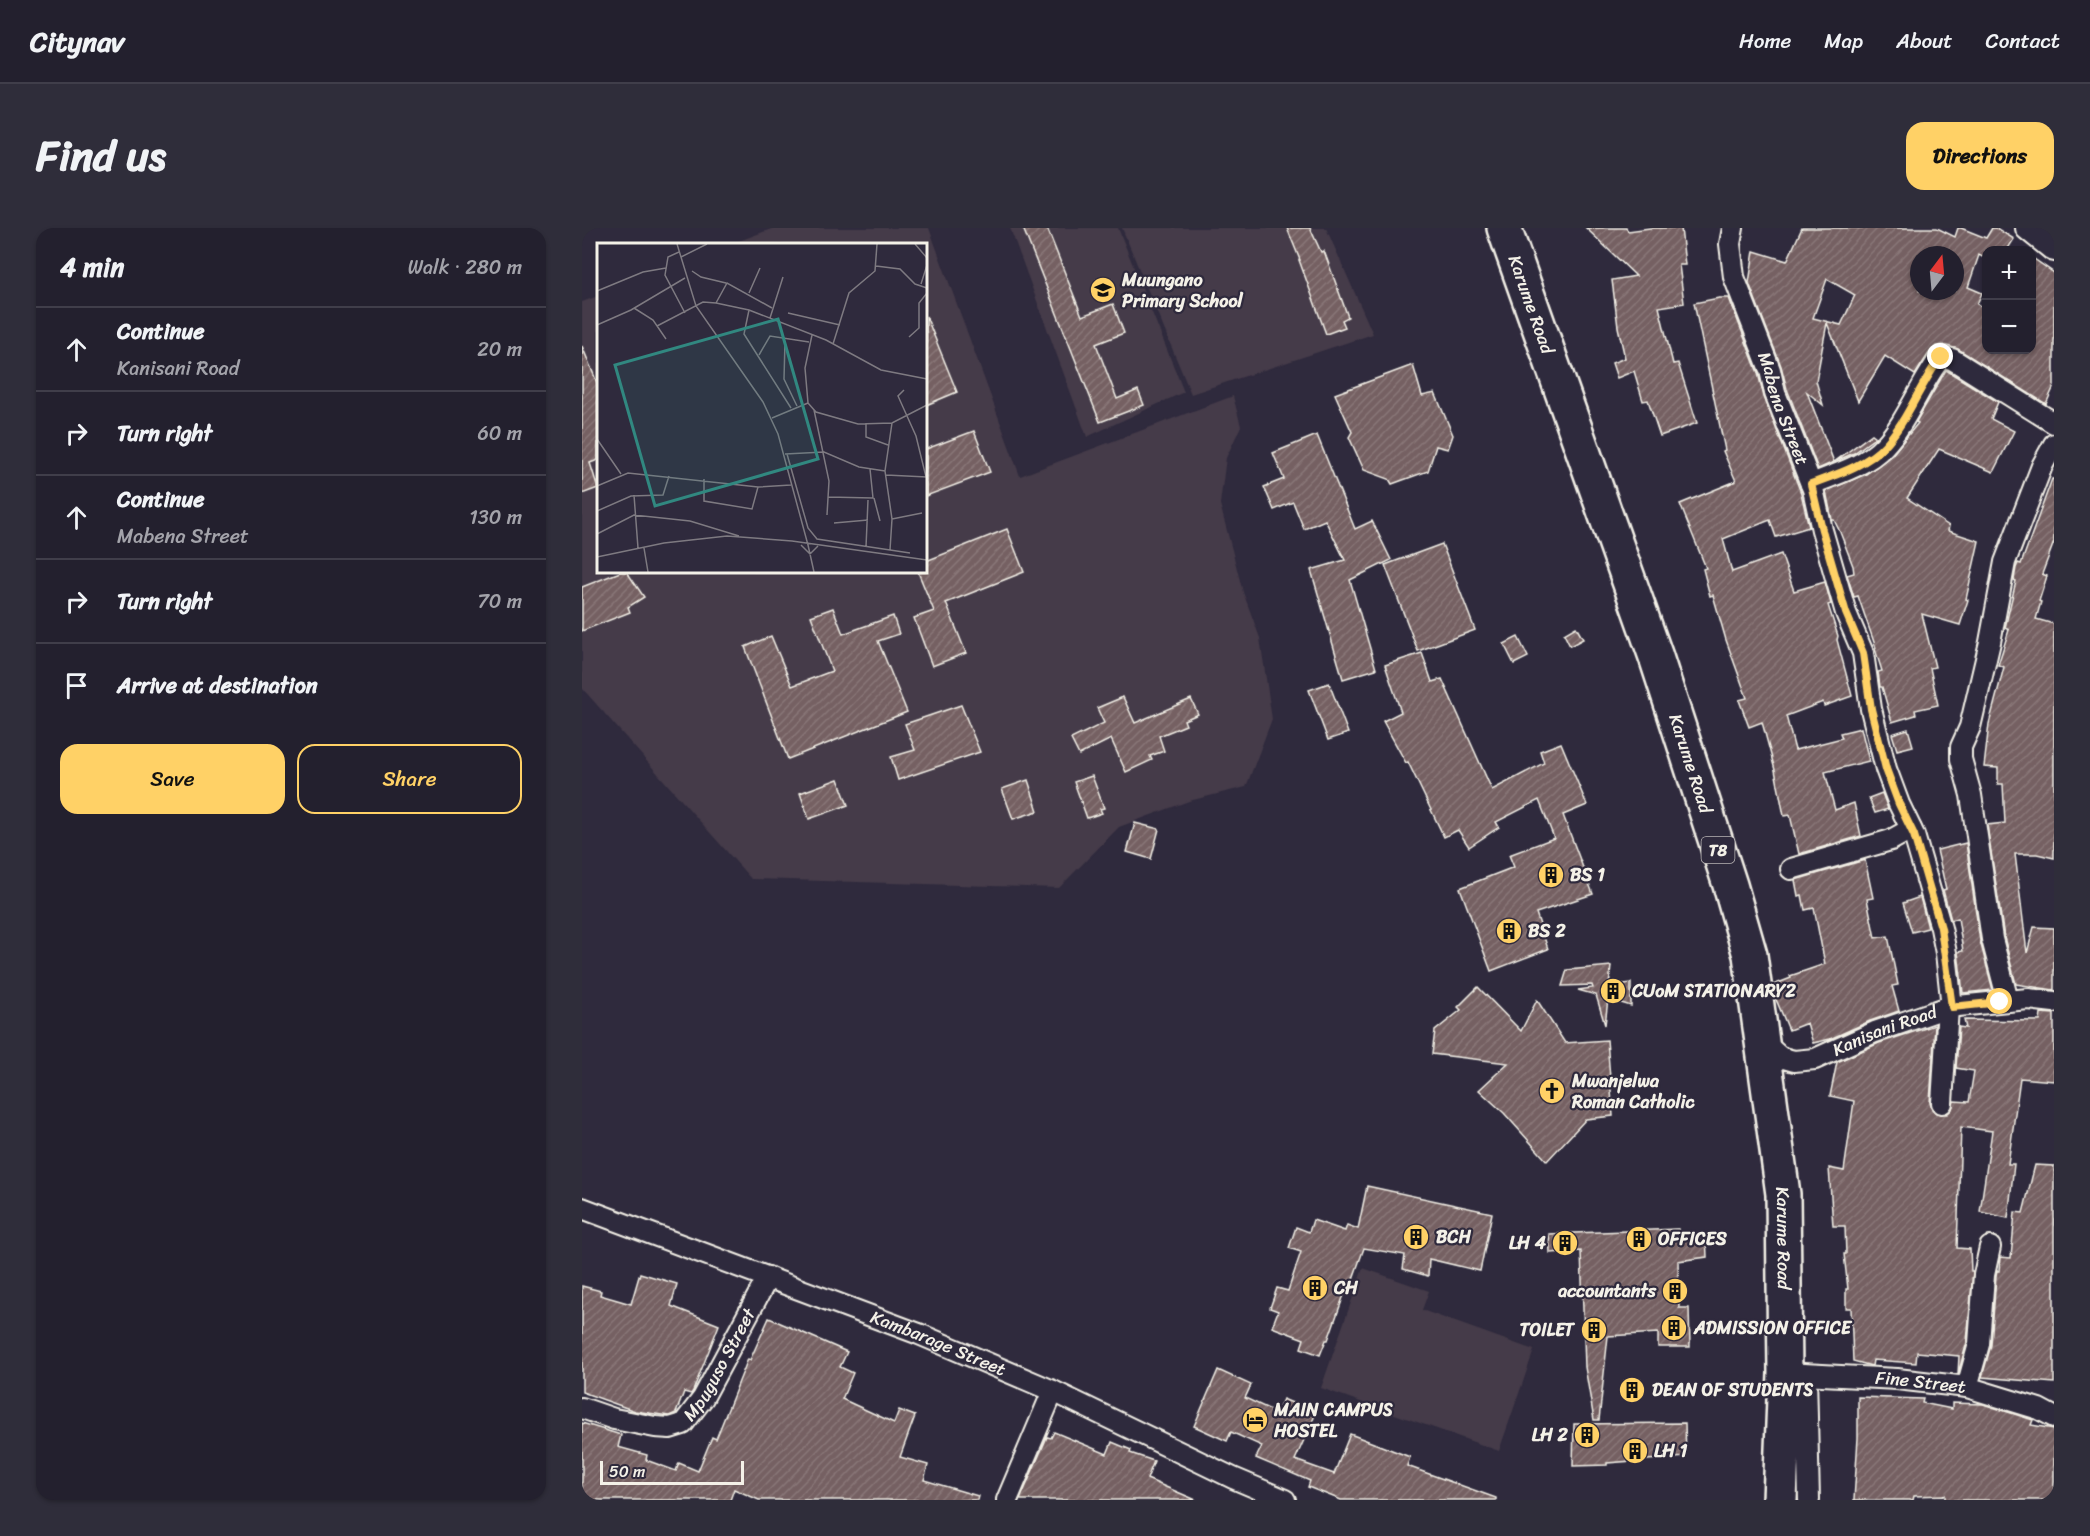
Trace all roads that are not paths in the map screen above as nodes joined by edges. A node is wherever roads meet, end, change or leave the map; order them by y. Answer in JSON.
{"nodes":[{"id":1,"x":1504,"y":228,"type":"edge"},
{"id":2,"x":1733,"y":228,"type":"edge"},
{"id":3,"x":2028,"y":228,"type":"edge"},
{"id":4,"x":2054,"y":249,"type":"edge"},
{"id":5,"x":2054,"y":423,"type":"edge"},
{"id":6,"x":2054,"y":444,"type":"edge"},
{"id":7,"x":1811,"y":484,"type":"junction"},
{"id":8,"x":1912,"y":832,"type":"junction"},
{"id":9,"x":1791,"y":869,"type":"dead end"},
{"id":10,"x":2008,"y":1001,"type":"junction"},
{"id":11,"x":2054,"y":1002,"type":"edge"},
{"id":12,"x":1950,"y":1007,"type":"junction"},
{"id":13,"x":1761,"y":1039,"type":"junction"},
{"id":14,"x":1942,"y":1103,"type":"dead end"},
{"id":15,"x":582,"y":1208,"type":"edge"},
{"id":16,"x":1990,"y":1247,"type":"dead end"},
{"id":17,"x":768,"y":1277,"type":"junction"},
{"id":18,"x":1795,"y":1375,"type":"junction"},
{"id":19,"x":1967,"y":1387,"type":"junction"},
{"id":20,"x":1053,"y":1391,"type":"junction"},
{"id":21,"x":582,"y":1408,"type":"edge"},
{"id":22,"x":2054,"y":1417,"type":"edge"},
{"id":23,"x":1007,"y":1500,"type":"edge"},
{"id":24,"x":1285,"y":1500,"type":"edge"},
{"id":25,"x":1780,"y":1500,"type":"edge"},
{"id":26,"x":1809,"y":1500,"type":"edge"}],
"edges":[{"from":1,"to":13,"type":"highway","name":"Karume Road","number":"T8"},
{"from":2,"to":7,"type":"street","name":"Mabena Street"},
{"from":3,"to":4,"type":"street"},
{"from":5,"to":7,"type":"street"},
{"from":6,"to":10,"type":"street"},
{"from":7,"to":8,"type":"street","name":"Mabena Street"},
{"from":8,"to":9,"type":"street"},
{"from":8,"to":12,"type":"street","name":"Mabena Street"},
{"from":10,"to":11,"type":"street","name":"Kanisani Road"},
{"from":10,"to":12,"type":"street","name":"Kanisani Road"},
{"from":12,"to":13,"type":"street","name":"Kanisani Road"},
{"from":12,"to":14,"type":"street","name":"Mabena Street"},
{"from":13,"to":18,"type":"highway","name":"Karume Road","number":"T8"},
{"from":15,"to":17,"type":"street","name":"Kambarage Street"},
{"from":16,"to":19,"type":"street"},
{"from":17,"to":20,"type":"street","name":"Kambarage Street"},
{"from":17,"to":21,"type":"street","name":"Mpuguso Street"},
{"from":18,"to":19,"type":"street","name":"Fine Street"},
{"from":18,"to":25,"type":"highway","name":"Karume Road","number":"T8"},
{"from":18,"to":26,"type":"street"},
{"from":19,"to":22,"type":"street","name":"Fine Street"},
{"from":20,"to":23,"type":"street"},
{"from":20,"to":24,"type":"street","name":"Kambarage Street"}]}
